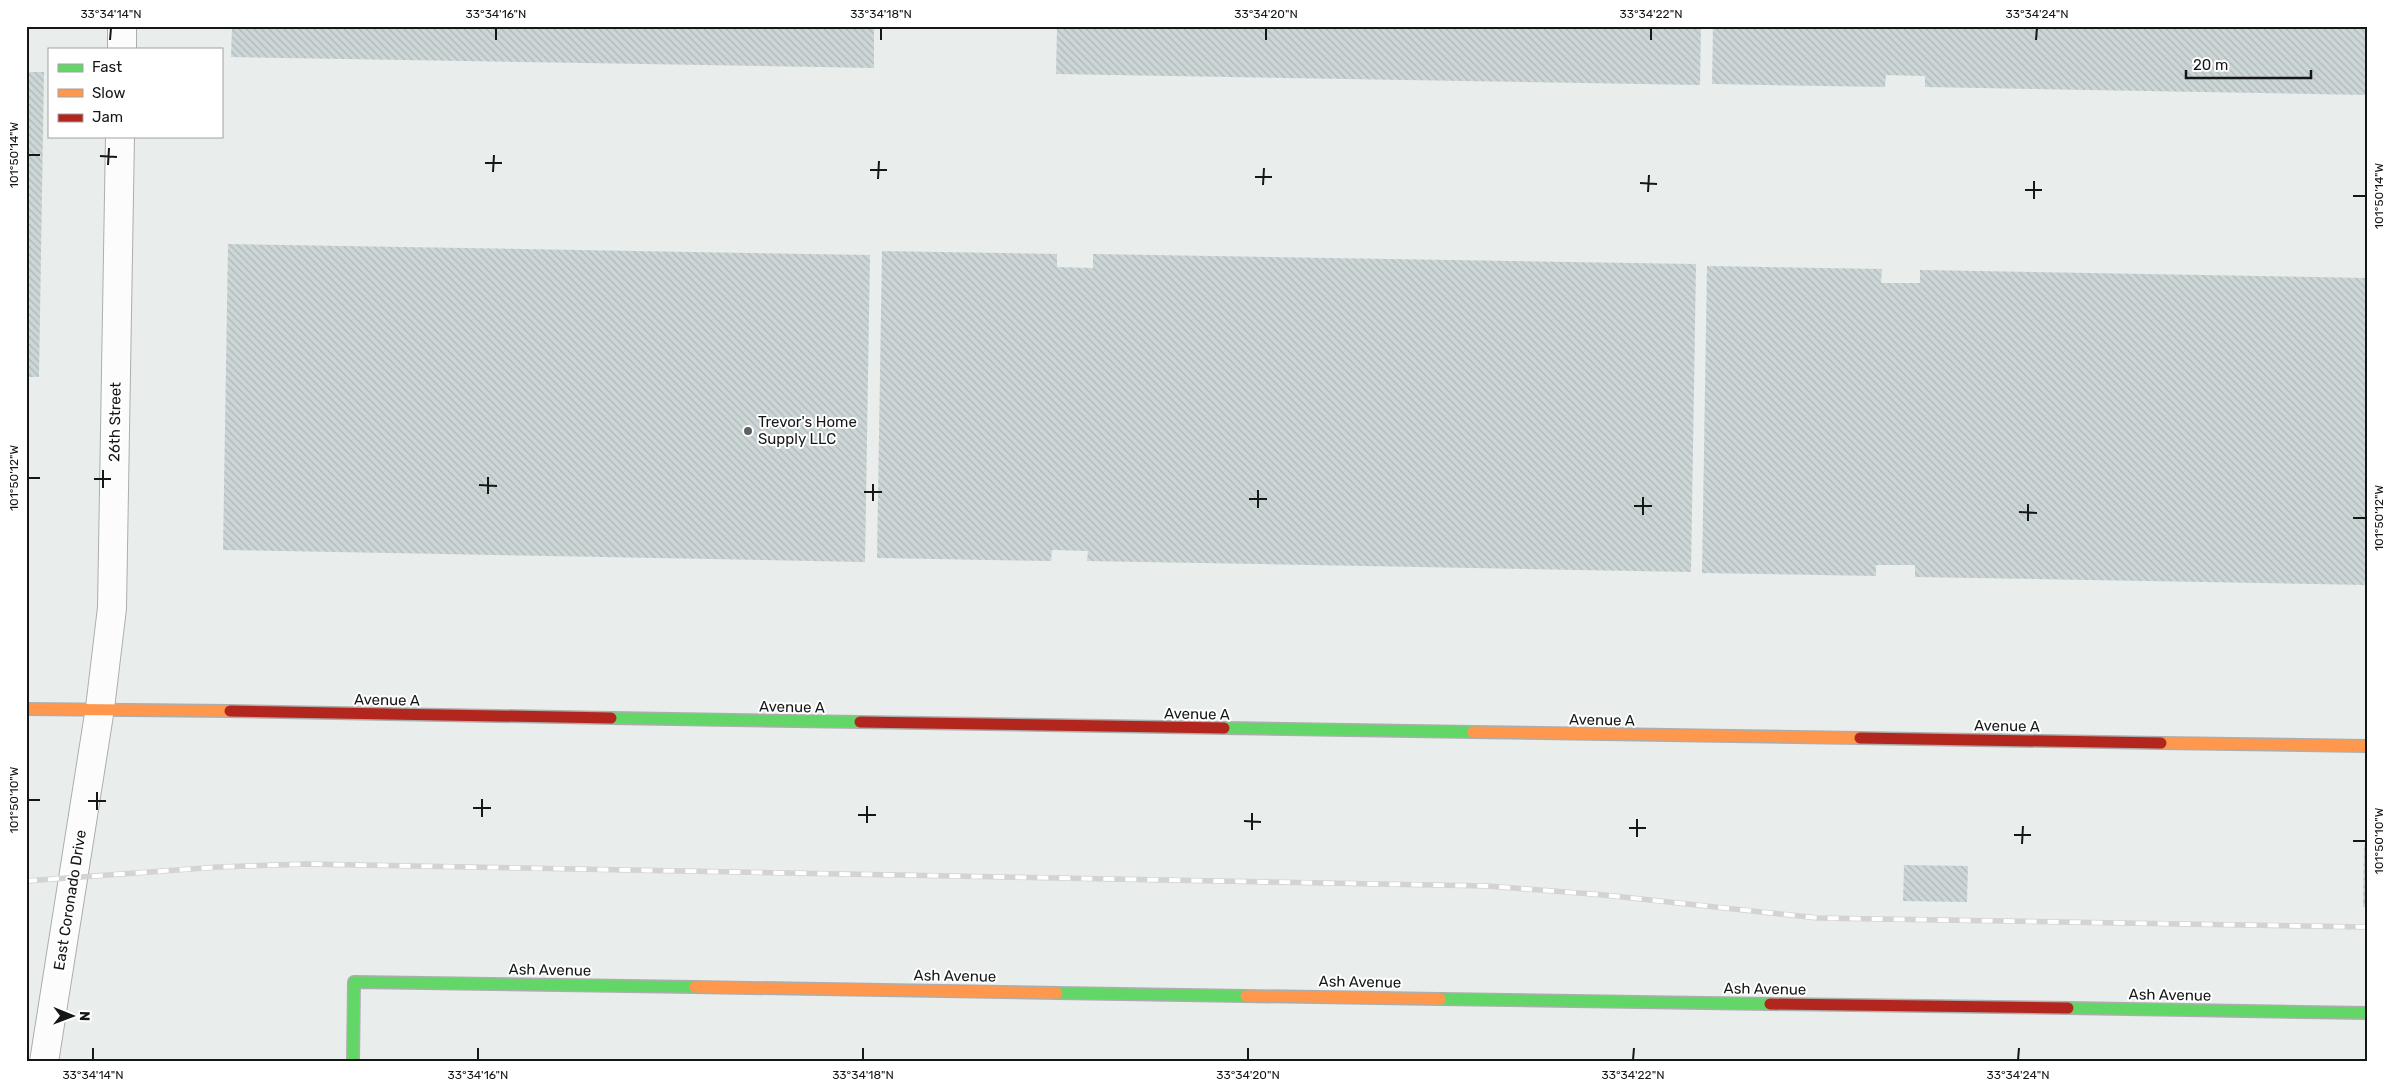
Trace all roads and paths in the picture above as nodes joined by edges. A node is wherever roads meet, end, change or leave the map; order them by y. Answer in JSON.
{"nodes":[{"id":1,"x":122,"y":26,"type":"edge"},
{"id":2,"x":122,"y":48,"type":"edge"},
{"id":3,"x":120,"y":138,"type":"edge"},
{"id":4,"x":100,"y":708,"type":"junction"},
{"id":5,"x":26,"y":709,"type":"edge"},
{"id":6,"x":2367,"y":746,"type":"edge"},
{"id":7,"x":2367,"y":1013,"type":"edge"},
{"id":8,"x":44,"y":1062,"type":"edge"},
{"id":9,"x":353,"y":1062,"type":"edge"}],
"edges":[{"from":1,"to":2,"type":"street"},
{"from":3,"to":4,"type":"street","name":"26th Street"},
{"from":4,"to":5,"type":"main road","name":"Avenue A"},
{"from":4,"to":6,"type":"main road","name":"Avenue A"},
{"from":4,"to":8,"type":"street","name":"East Coronado Drive"},
{"from":7,"to":9,"type":"main road","name":"Ash Avenue"}]}
